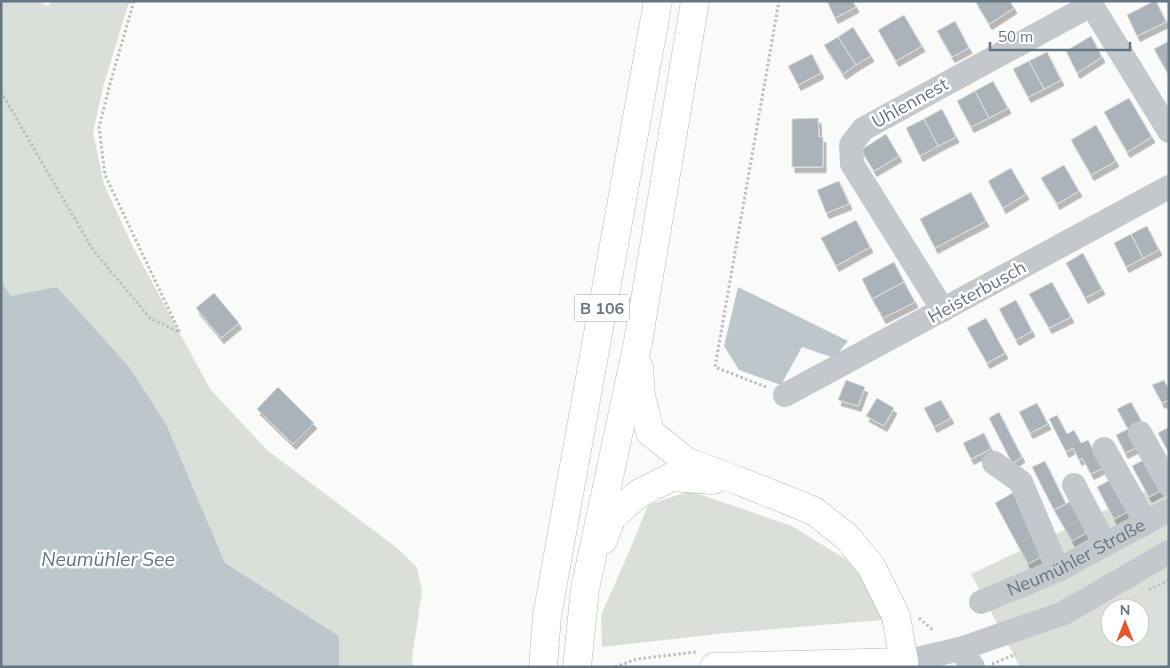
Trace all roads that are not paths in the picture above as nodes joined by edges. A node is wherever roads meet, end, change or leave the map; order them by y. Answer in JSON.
{"nodes":[{"id":1,"x":658,"y":1,"type":"edge"},
{"id":2,"x":695,"y":1,"type":"edge"},
{"id":3,"x":1090,"y":3,"type":"edge"},
{"id":4,"x":1169,"y":131,"type":"edge"},
{"id":5,"x":1169,"y":187,"type":"edge"},
{"id":6,"x":943,"y":310,"type":"junction"},
{"id":7,"x":638,"y":342,"type":"junction"},
{"id":8,"x":785,"y":395,"type":"road end"},
{"id":9,"x":1140,"y":432,"type":"dead end"},
{"id":10,"x":1104,"y":449,"type":"dead end"},
{"id":11,"x":994,"y":463,"type":"dead end"},
{"id":12,"x":739,"y":481,"type":"junction"},
{"id":13,"x":1169,"y":485,"type":"edge"},
{"id":14,"x":1074,"y":486,"type":"dead end"},
{"id":15,"x":1169,"y":510,"type":"edge"},
{"id":16,"x":1146,"y":523,"type":"junction"},
{"id":17,"x":1105,"y":545,"type":"junction"},
{"id":18,"x":1169,"y":552,"type":"edge"},
{"id":19,"x":1058,"y":570,"type":"junction"},
{"id":20,"x":585,"y":589,"type":"junction"},
{"id":21,"x":981,"y":602,"type":"dead end"},
{"id":22,"x":966,"y":658,"type":"edge"},
{"id":23,"x":904,"y":662,"type":"junction"},
{"id":24,"x":543,"y":667,"type":"edge"},
{"id":25,"x":577,"y":667,"type":"edge"},
{"id":26,"x":714,"y":667,"type":"edge"}],
"edges":[{"from":1,"to":24,"type":"main road","number":"B 106"},
{"from":2,"to":7,"type":"main road","number":"B 106"},
{"from":3,"to":4,"type":"street"},
{"from":3,"to":6,"type":"street","name":"Uhlennest"},
{"from":5,"to":6,"type":"street","name":"Heisterbusch"},
{"from":6,"to":8,"type":"street","name":"Heisterbusch"},
{"from":7,"to":12,"type":"main road"},
{"from":7,"to":20,"type":"main road","number":"B 106"},
{"from":9,"to":13,"type":"street"},
{"from":10,"to":16,"type":"street"},
{"from":11,"to":19,"type":"street"},
{"from":12,"to":20,"type":"main road"},
{"from":12,"to":23,"type":"main road"},
{"from":14,"to":17,"type":"street"},
{"from":15,"to":16,"type":"street","name":"Neumühler Straße"},
{"from":16,"to":17,"type":"street","name":"Neumühler Straße"},
{"from":17,"to":19,"type":"street","name":"Neumühler Straße"},
{"from":18,"to":22,"type":"street"},
{"from":19,"to":21,"type":"street","name":"Neumühler Straße"},
{"from":20,"to":25,"type":"main road","number":"B 106"},
{"from":22,"to":23,"type":"street"},
{"from":23,"to":26,"type":"main road"}]}
